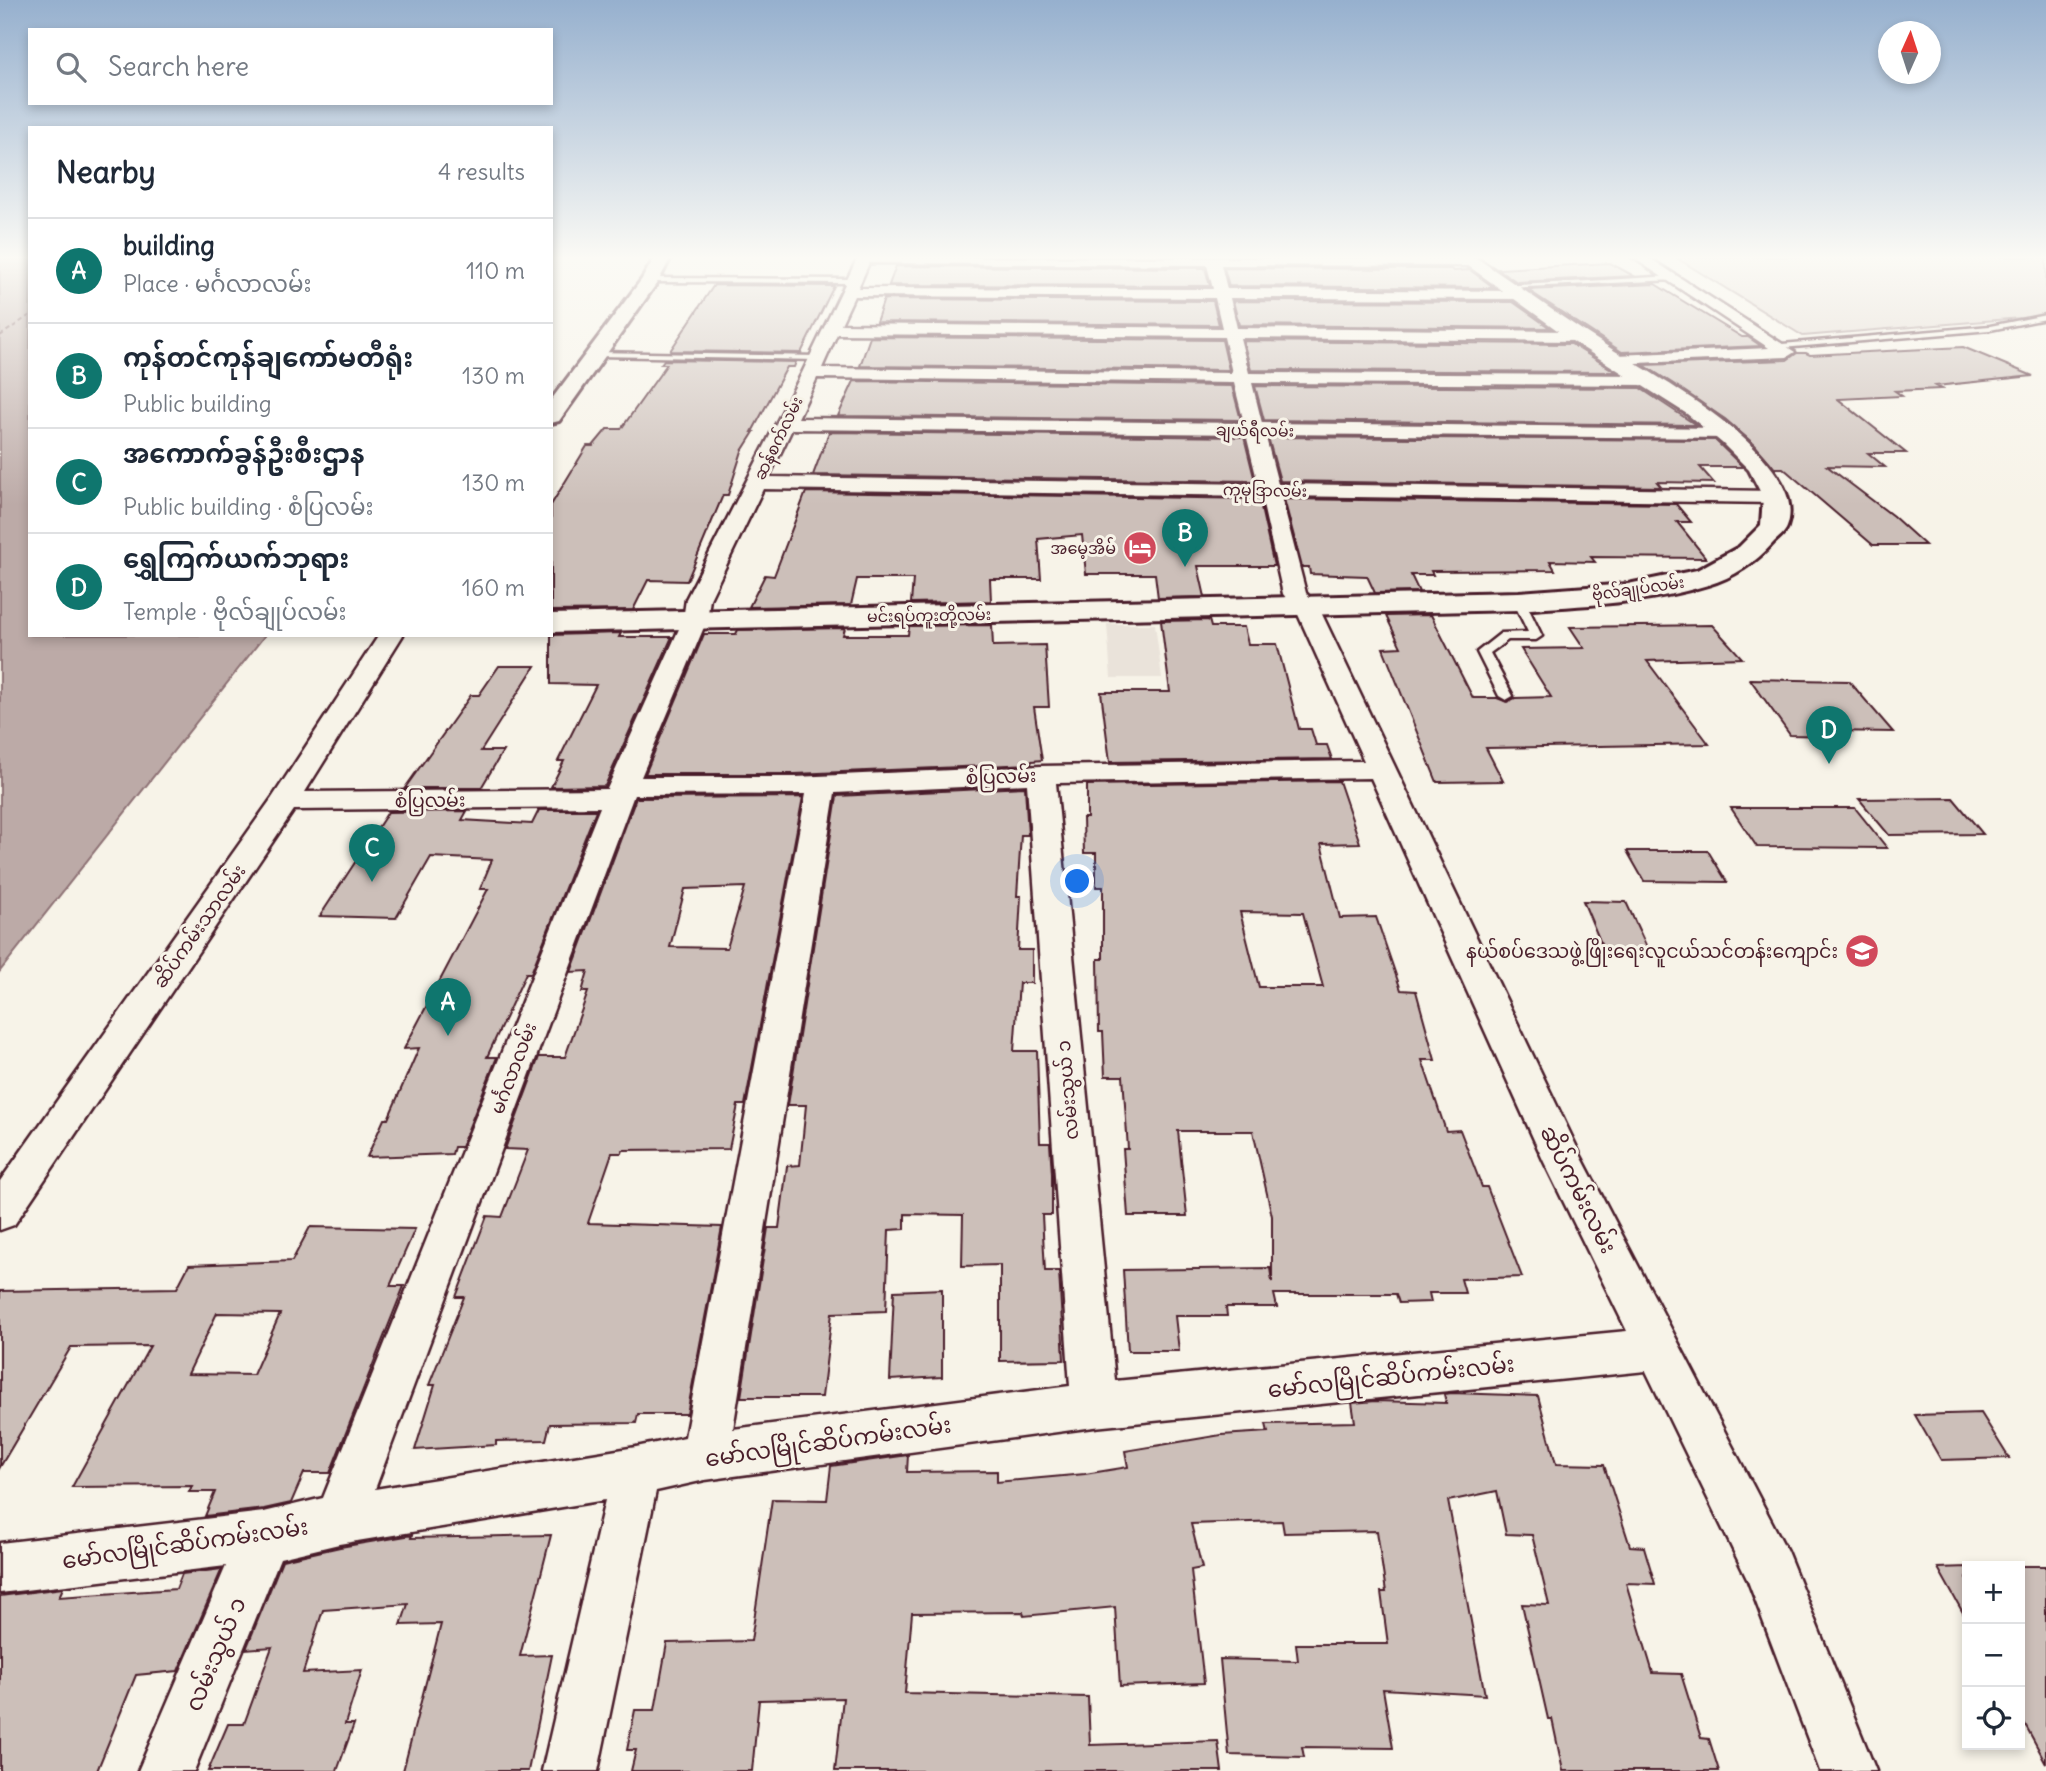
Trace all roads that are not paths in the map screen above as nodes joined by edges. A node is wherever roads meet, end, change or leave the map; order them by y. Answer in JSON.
{"nodes":[{"id":1,"x":607,"y":340,"type":"edge"},
{"id":2,"x":826,"y":340,"type":"edge"},
{"id":3,"x":1233,"y":340,"type":"edge"},
{"id":4,"x":1582,"y":340,"type":"edge"},
{"id":5,"x":1772,"y":340,"type":"edge"},
{"id":6,"x":1855,"y":340,"type":"edge"},
{"id":7,"x":1782,"y":346,"type":"junction"},
{"id":8,"x":597,"y":354,"type":"junction"},
{"id":9,"x":1617,"y":360,"type":"junction"},
{"id":10,"x":814,"y":366,"type":"junction"},
{"id":11,"x":1243,"y":378,"type":"junction"},
{"id":12,"x":1650,"y":380,"type":"junction"},
{"id":13,"x":553,"y":413,"type":"edge"},
{"id":14,"x":784,"y":424,"type":"junction"},
{"id":15,"x":1255,"y":430,"type":"junction"},
{"id":16,"x":1725,"y":434,"type":"junction"},
{"id":17,"x":756,"y":482,"type":"junction"},
{"id":18,"x":1269,"y":490,"type":"junction"},
{"id":19,"x":1775,"y":497,"type":"junction"},
{"id":20,"x":1519,"y":601,"type":"junction"},
{"id":21,"x":1307,"y":608,"type":"junction"},
{"id":22,"x":695,"y":620,"type":"junction"},
{"id":23,"x":553,"y":623,"type":"edge"},
{"id":24,"x":390,"y":637,"type":"edge"},
{"id":25,"x":1506,"y":696,"type":"dead end"},
{"id":26,"x":1380,"y":769,"type":"junction"},
{"id":27,"x":1041,"y":775,"type":"junction"},
{"id":28,"x":822,"y":783,"type":"junction"},
{"id":29,"x":620,"y":792,"type":"junction"},
{"id":30,"x":285,"y":801,"type":"junction"},
{"id":31,"x":0,"y":1213,"type":"edge"},
{"id":32,"x":1660,"y":1349,"type":"junction"},
{"id":33,"x":1094,"y":1405,"type":"junction"},
{"id":34,"x":705,"y":1457,"type":"junction"},
{"id":35,"x":636,"y":1471,"type":"junction"},
{"id":36,"x":339,"y":1519,"type":"junction"},
{"id":37,"x":264,"y":1537,"type":"junction"},
{"id":38,"x":0,"y":1568,"type":"edge"},
{"id":39,"x":166,"y":1771,"type":"edge"},
{"id":40,"x":570,"y":1771,"type":"edge"},
{"id":41,"x":1847,"y":1771,"type":"edge"}],
"edges":[{"from":1,"to":8,"type":"street"},
{"from":2,"to":10,"type":"street","name":"ဆန်စက်လမ်း"},
{"from":3,"to":11,"type":"street","name":"ဆိပ်ကမ်းလမ်း"},
{"from":4,"to":9,"type":"street","name":"ဗိုလ်ချုပ်လမ်း"},
{"from":5,"to":7,"type":"street"},
{"from":6,"to":7,"type":"lane"},
{"from":7,"to":9,"type":"street"},
{"from":8,"to":10,"type":"lane"},
{"from":8,"to":13,"type":"street"},
{"from":9,"to":12,"type":"street","name":"ဗိုလ်ချုပ်လမ်း"},
{"from":10,"to":11,"type":"street"},
{"from":10,"to":14,"type":"street","name":"ဆန်စက်လမ်း"},
{"from":11,"to":12,"type":"street"},
{"from":11,"to":15,"type":"street","name":"ဆိပ်ကမ်းလမ်း"},
{"from":12,"to":16,"type":"street","name":"ဗိုလ်ချုပ်လမ်း"},
{"from":14,"to":15,"type":"street","name":"ချယ်ရီလမ်း"},
{"from":14,"to":17,"type":"street","name":"ဆန်စက်လမ်း"},
{"from":15,"to":16,"type":"street","name":"ချယ်ရီလမ်း"},
{"from":15,"to":18,"type":"street","name":"ဆိပ်ကမ်းလမ်း"},
{"from":16,"to":19,"type":"street","name":"ဗိုလ်ချုပ်လမ်း"},
{"from":17,"to":18,"type":"street","name":"ကုမုဒြာလမ်း"},
{"from":17,"to":22,"type":"street","name":"ဆန်စက်လမ်း"},
{"from":18,"to":19,"type":"street","name":"ကုမုဒြာလမ်း"},
{"from":18,"to":21,"type":"street","name":"ဆိပ်ကမ်းလမ်း"},
{"from":19,"to":20,"type":"street","name":"ဗိုလ်ချုပ်လမ်း"},
{"from":20,"to":21,"type":"street","name":"ဗိုလ်ချုပ်လမ်း"},
{"from":20,"to":25,"type":"lane"},
{"from":21,"to":22,"type":"street","name":"မင်းရပ်ကူးတို့လမ်း"},
{"from":21,"to":26,"type":"street","name":"ဆိပ်ကမ်းလမ်း"},
{"from":22,"to":23,"type":"street","name":"မင်းရပ်ကူးတို့လမ်း"},
{"from":22,"to":29,"type":"street","name":"မင်္ဂလာလမ်း"},
{"from":24,"to":30,"type":"street","name":"ဆိပ်ကမ်းသာလမ်း"},
{"from":26,"to":27,"type":"street","name":"စံပြလမ်း"},
{"from":26,"to":32,"type":"street","name":"ဆိပ်ကမ်းလမ်း"},
{"from":27,"to":28,"type":"street","name":"စံပြလမ်း"},
{"from":27,"to":33,"type":"street","name":"လမ်းသွယ် ၁"},
{"from":28,"to":29,"type":"street","name":"စံပြလမ်း"},
{"from":28,"to":34,"type":"street"},
{"from":29,"to":30,"type":"street","name":"စံပြလမ်း"},
{"from":29,"to":36,"type":"street","name":"မင်္ဂလာလမ်း"},
{"from":30,"to":31,"type":"street","name":"ဆိပ်ကမ်းသာလမ်း"},
{"from":32,"to":33,"type":"street","name":"မော်လမြိုင်ဆိပ်ကမ်းလမ်း"},
{"from":32,"to":41,"type":"street","name":"ဆိပ်ကမ်းလမ်း"},
{"from":33,"to":34,"type":"street","name":"မော်လမြိုင်ဆိပ်ကမ်းလမ်း"},
{"from":34,"to":35,"type":"street","name":"မော်လမြိုင်ဆိပ်ကမ်းလမ်း"},
{"from":35,"to":36,"type":"street","name":"မော်လမြိုင်ဆိပ်ကမ်းလမ်း"},
{"from":35,"to":40,"type":"street"},
{"from":36,"to":37,"type":"street","name":"မော်လမြိုင်ဆိပ်ကမ်းလမ်း"},
{"from":37,"to":38,"type":"street","name":"မော်လမြိုင်ဆိပ်ကမ်းလမ်း"},
{"from":37,"to":39,"type":"street","name":"လမ်းသွယ် ၁"}]}
